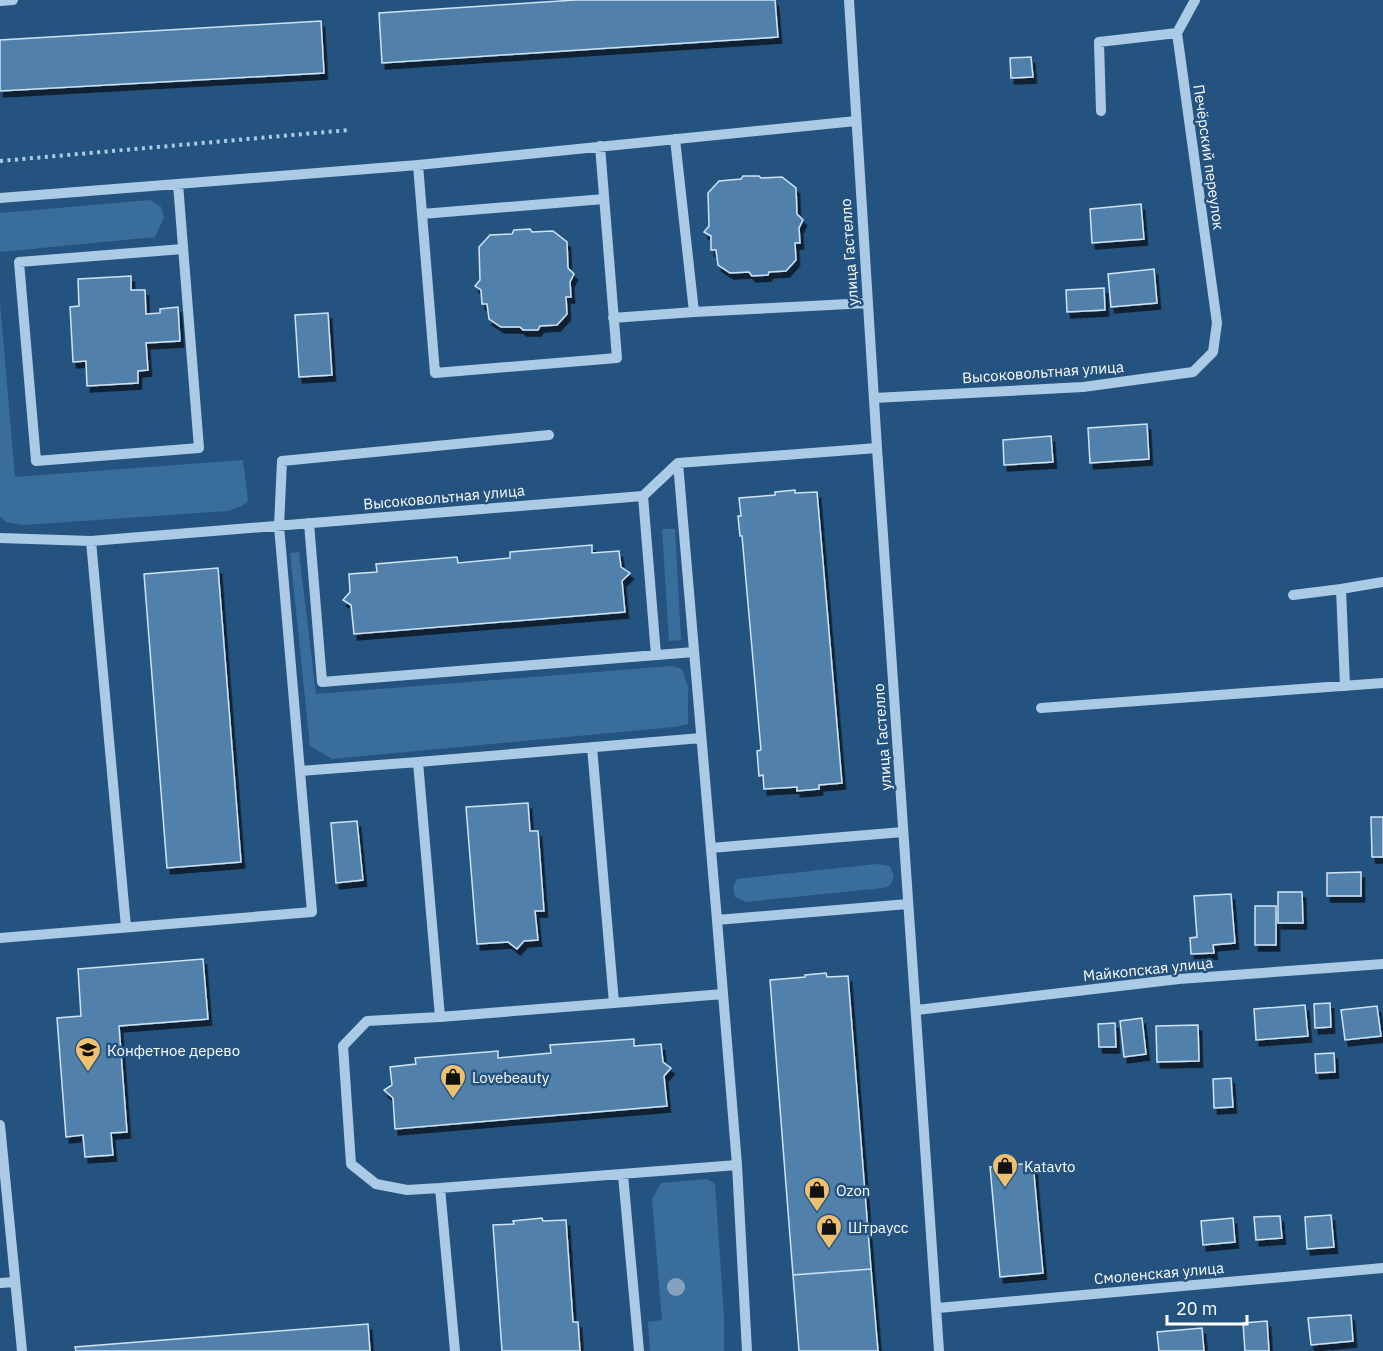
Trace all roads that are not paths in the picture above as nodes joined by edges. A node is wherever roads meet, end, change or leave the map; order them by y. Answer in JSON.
{"nodes":[{"id":1,"x":14,"y":0,"type":"edge"},
{"id":2,"x":849,"y":0,"type":"edge"},
{"id":3,"x":1195,"y":0,"type":"edge"},
{"id":4,"x":0,"y":1,"type":"edge"},
{"id":5,"x":1177,"y":33,"type":"junction"},
{"id":6,"x":1101,"y":111,"type":"dead end"},
{"id":7,"x":856,"y":121,"type":"junction"},
{"id":8,"x":675,"y":139,"type":"junction"},
{"id":9,"x":600,"y":146,"type":"junction"},
{"id":10,"x":418,"y":165,"type":"junction"},
{"id":11,"x":178,"y":184,"type":"junction"},
{"id":12,"x":0,"y":198,"type":"edge"},
{"id":13,"x":604,"y":199,"type":"junction"},
{"id":14,"x":422,"y":214,"type":"junction"},
{"id":15,"x":183,"y":249,"type":"junction"},
{"id":16,"x":868,"y":303,"type":"junction"},
{"id":17,"x":694,"y":312,"type":"junction"},
{"id":18,"x":614,"y":318,"type":"junction"},
{"id":19,"x":1217,"y":323,"type":"joint"},
{"id":20,"x":874,"y":398,"type":"junction"},
{"id":21,"x":549,"y":435,"type":"dead end"},
{"id":22,"x":877,"y":448,"type":"junction"},
{"id":23,"x":678,"y":463,"type":"junction"},
{"id":24,"x":644,"y":496,"type":"junction"},
{"id":25,"x":309,"y":523,"type":"junction"},
{"id":26,"x":279,"y":526,"type":"junction"},
{"id":27,"x":0,"y":538,"type":"edge"},
{"id":28,"x":91,"y":541,"type":"junction"},
{"id":29,"x":1383,"y":582,"type":"edge"},
{"id":30,"x":1341,"y":589,"type":"junction"},
{"id":31,"x":1293,"y":595,"type":"dead end"},
{"id":32,"x":694,"y":652,"type":"junction"},
{"id":33,"x":656,"y":655,"type":"junction"},
{"id":34,"x":1383,"y":683,"type":"edge"},
{"id":35,"x":1345,"y":686,"type":"junction"},
{"id":36,"x":1041,"y":708,"type":"dead end"},
{"id":37,"x":701,"y":738,"type":"junction"},
{"id":38,"x":592,"y":747,"type":"junction"},
{"id":39,"x":418,"y":762,"type":"junction"},
{"id":40,"x":300,"y":771,"type":"junction"},
{"id":41,"x":903,"y":832,"type":"junction"},
{"id":42,"x":711,"y":848,"type":"junction"},
{"id":43,"x":908,"y":904,"type":"junction"},
{"id":44,"x":717,"y":920,"type":"junction"},
{"id":45,"x":126,"y":927,"type":"junction"},
{"id":46,"x":0,"y":938,"type":"edge"},
{"id":47,"x":1383,"y":964,"type":"edge"},
{"id":48,"x":723,"y":994,"type":"junction"},
{"id":49,"x":614,"y":1003,"type":"junction"},
{"id":50,"x":917,"y":1010,"type":"junction"},
{"id":51,"x":440,"y":1017,"type":"junction"},
{"id":52,"x":0,"y":1125,"type":"edge"},
{"id":53,"x":737,"y":1165,"type":"junction"},
{"id":54,"x":623,"y":1175,"type":"junction"},
{"id":55,"x":440,"y":1188,"type":"junction"},
{"id":56,"x":1383,"y":1268,"type":"edge"},
{"id":57,"x":15,"y":1282,"type":"junction"},
{"id":58,"x":0,"y":1283,"type":"edge"},
{"id":59,"x":938,"y":1308,"type":"junction"},
{"id":60,"x":22,"y":1351,"type":"edge"},
{"id":61,"x":454,"y":1351,"type":"edge"},
{"id":62,"x":639,"y":1351,"type":"edge"},
{"id":63,"x":747,"y":1351,"type":"edge"},
{"id":64,"x":939,"y":1351,"type":"edge"}],
"edges":[{"from":1,"to":4,"type":"street"},
{"from":2,"to":7,"type":"street","name":"улица Гастелло"},
{"from":3,"to":5,"type":"street"},
{"from":5,"to":6,"type":"street"},
{"from":5,"to":19,"type":"street","name":"Печёрский переулок"},
{"from":7,"to":8,"type":"street"},
{"from":7,"to":16,"type":"street","name":"улица Гастелло"},
{"from":8,"to":9,"type":"street"},
{"from":8,"to":17,"type":"street"},
{"from":9,"to":10,"type":"street"},
{"from":9,"to":13,"type":"street"},
{"from":10,"to":11,"type":"street"},
{"from":10,"to":14,"type":"street"},
{"from":11,"to":12,"type":"street"},
{"from":11,"to":15,"type":"street"},
{"from":13,"to":14,"type":"street"},
{"from":13,"to":18,"type":"street"},
{"from":14,"to":18,"type":"street"},
{"from":15,"to":15,"type":"street"},
{"from":16,"to":17,"type":"street"},
{"from":16,"to":20,"type":"street","name":"улица Гастелло"},
{"from":17,"to":18,"type":"street"},
{"from":19,"to":20,"type":"street","name":"Высоковольтная улица"},
{"from":20,"to":22,"type":"street","name":"улица Гастелло"},
{"from":21,"to":26,"type":"street"},
{"from":22,"to":23,"type":"street"},
{"from":22,"to":41,"type":"street","name":"улица Гастелло"},
{"from":23,"to":24,"type":"street"},
{"from":23,"to":32,"type":"street"},
{"from":24,"to":25,"type":"street","name":"Высоковольтная улица"},
{"from":24,"to":33,"type":"street"},
{"from":25,"to":26,"type":"street","name":"Высоковольтная улица"},
{"from":25,"to":33,"type":"street"},
{"from":26,"to":28,"type":"street","name":"Высоковольтная улица"},
{"from":26,"to":40,"type":"street"},
{"from":27,"to":28,"type":"street","name":"Высоковольтная улица"},
{"from":28,"to":45,"type":"street"},
{"from":29,"to":30,"type":"street"},
{"from":30,"to":31,"type":"street"},
{"from":30,"to":35,"type":"street"},
{"from":32,"to":33,"type":"street"},
{"from":32,"to":37,"type":"street"},
{"from":34,"to":35,"type":"street"},
{"from":35,"to":36,"type":"street"},
{"from":37,"to":38,"type":"street"},
{"from":37,"to":42,"type":"street"},
{"from":38,"to":39,"type":"street"},
{"from":38,"to":49,"type":"street"},
{"from":39,"to":40,"type":"street"},
{"from":39,"to":51,"type":"street"},
{"from":40,"to":45,"type":"street"},
{"from":41,"to":42,"type":"street"},
{"from":41,"to":43,"type":"street","name":"улица Гастелло"},
{"from":42,"to":44,"type":"street"},
{"from":43,"to":44,"type":"street"},
{"from":43,"to":50,"type":"street","name":"улица Гастелло"},
{"from":44,"to":48,"type":"street"},
{"from":45,"to":46,"type":"street"},
{"from":47,"to":50,"type":"street","name":"Майкопская улица"},
{"from":48,"to":49,"type":"street"},
{"from":48,"to":53,"type":"street"},
{"from":49,"to":51,"type":"street"},
{"from":50,"to":59,"type":"street","name":"улица Гастелло"},
{"from":51,"to":55,"type":"street"},
{"from":52,"to":57,"type":"street"},
{"from":53,"to":54,"type":"street"},
{"from":53,"to":63,"type":"street"},
{"from":54,"to":55,"type":"street"},
{"from":54,"to":62,"type":"street"},
{"from":55,"to":61,"type":"street"},
{"from":56,"to":59,"type":"street","name":"Смоленская улица"},
{"from":57,"to":58,"type":"street"},
{"from":57,"to":60,"type":"street"},
{"from":59,"to":64,"type":"street","name":"улица Гастелло"}]}
